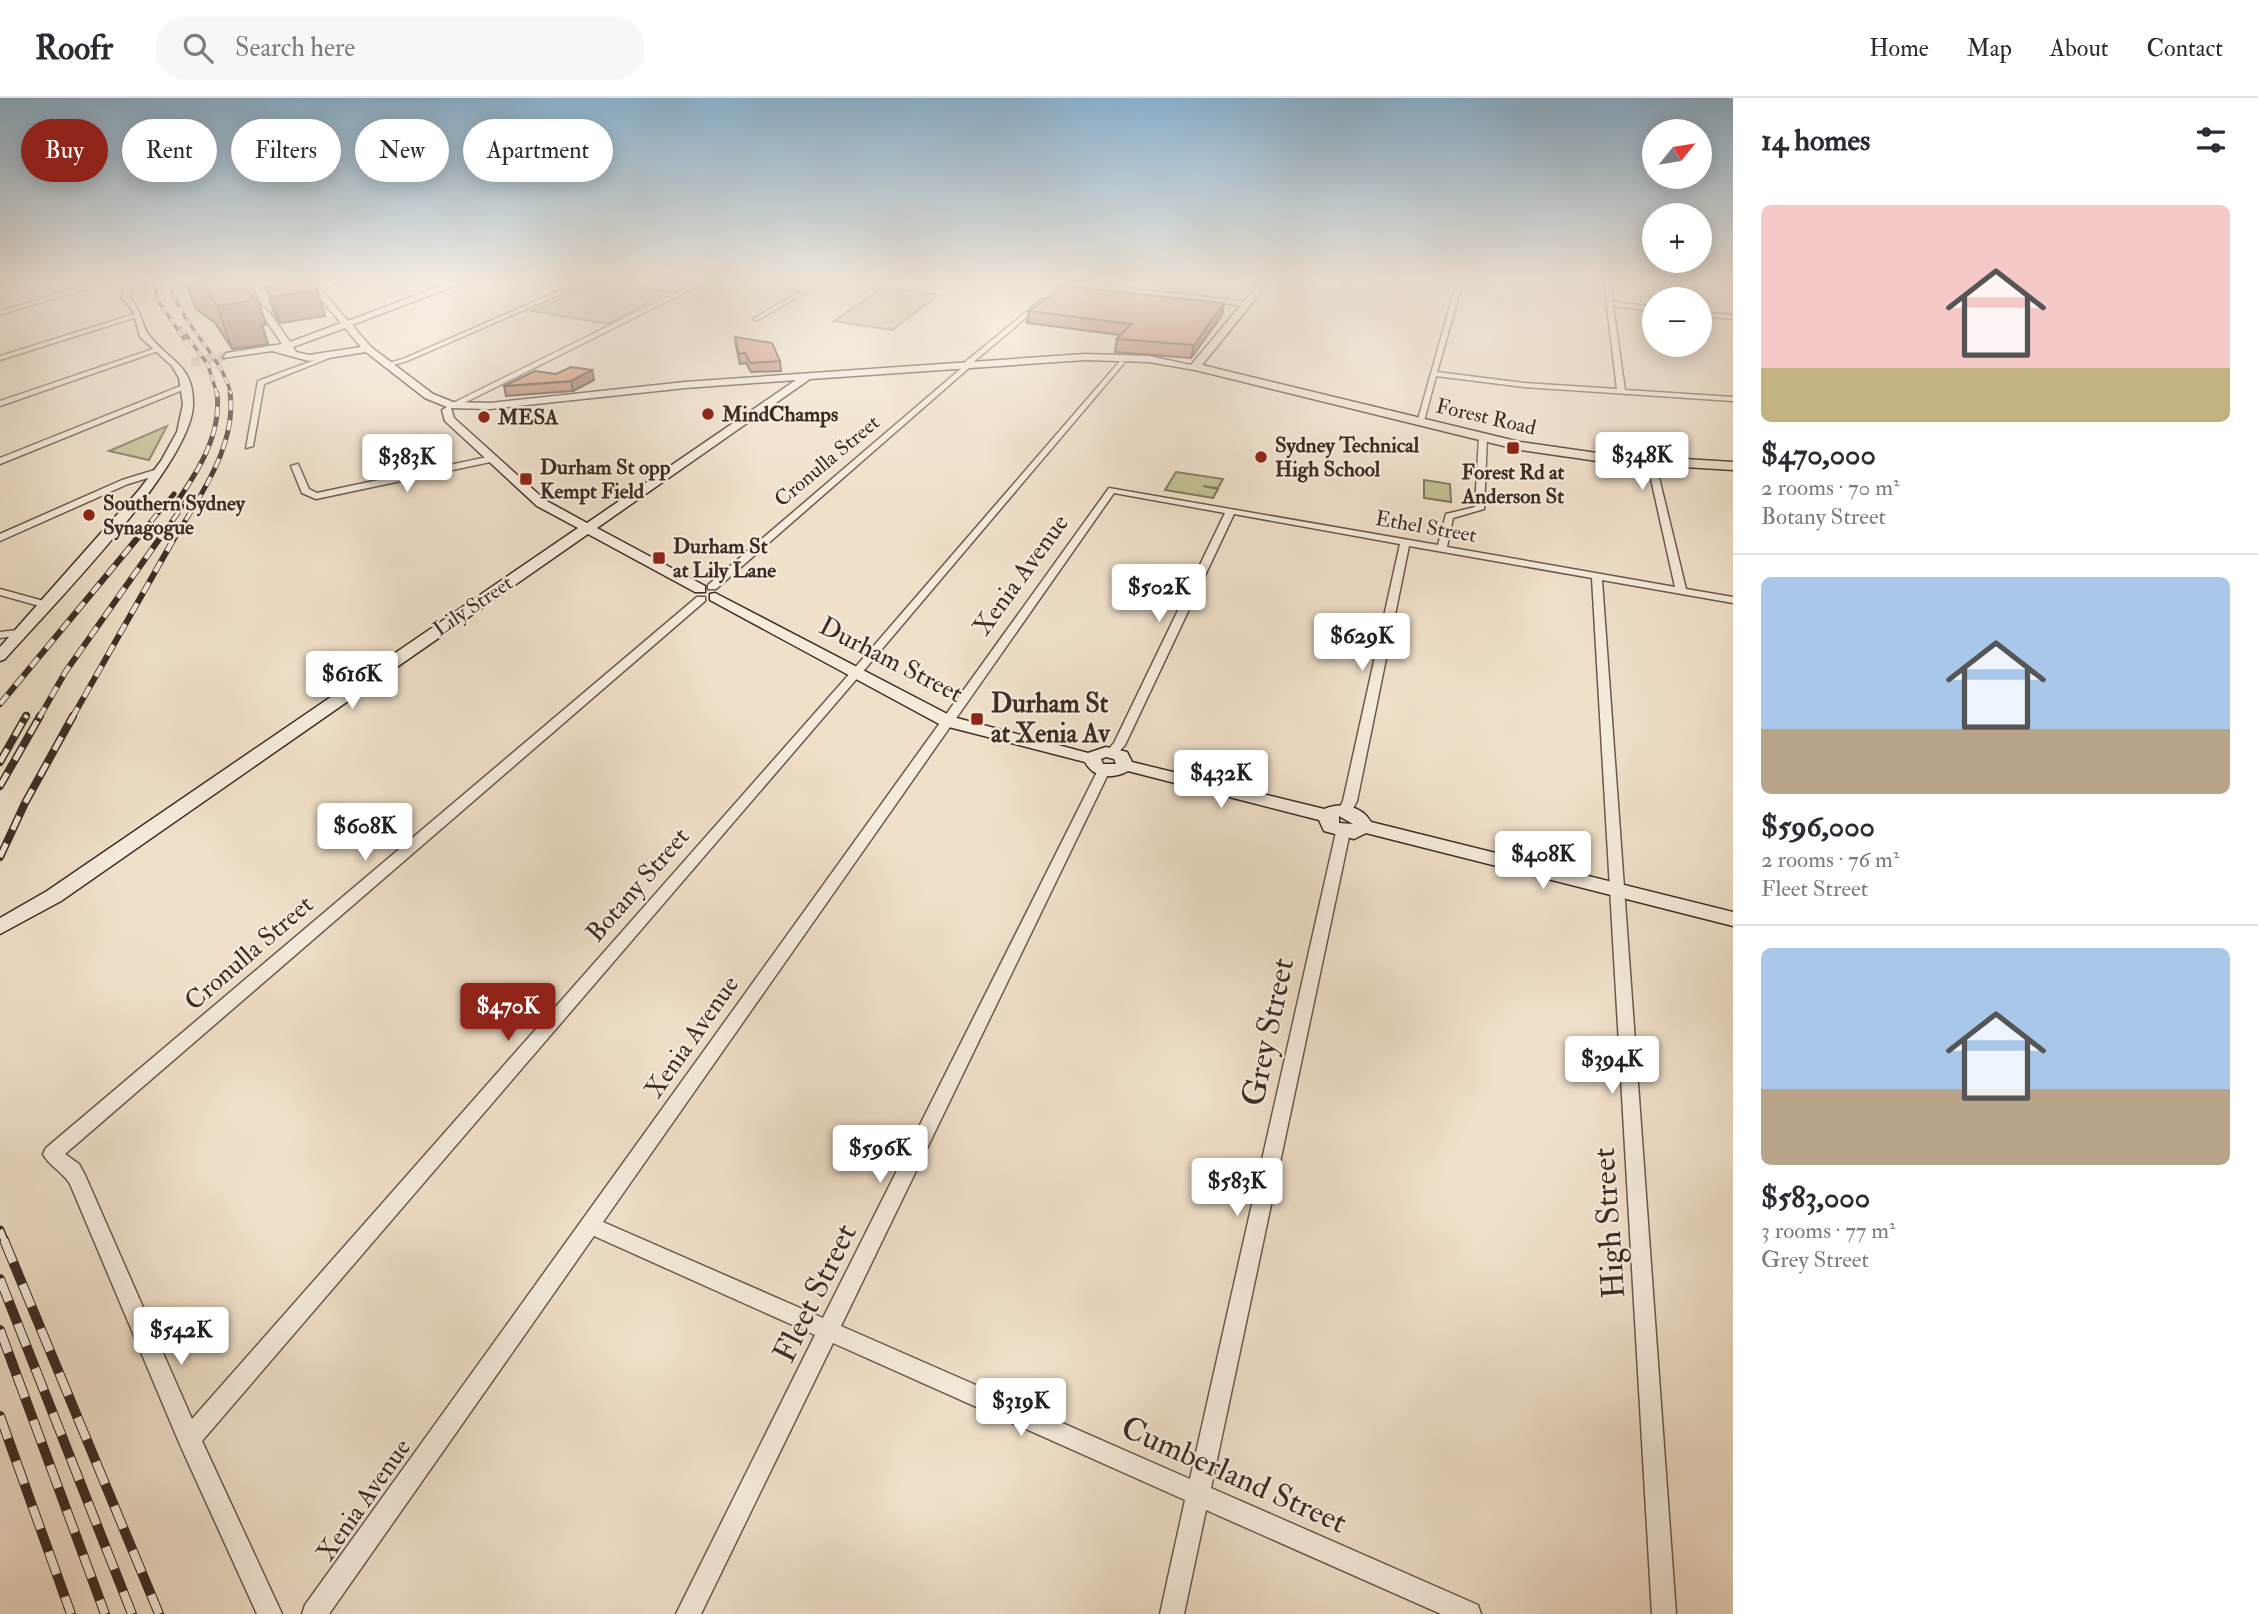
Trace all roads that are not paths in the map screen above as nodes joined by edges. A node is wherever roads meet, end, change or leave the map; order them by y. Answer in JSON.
{"nodes":[{"id":1,"x":20,"y":352,"type":"edge"},
{"id":2,"x":151,"y":352,"type":"edge"},
{"id":3,"x":162,"y":352,"type":"edge"},
{"id":4,"x":250,"y":352,"type":"edge"},
{"id":5,"x":281,"y":352,"type":"edge"},
{"id":6,"x":291,"y":352,"type":"edge"},
{"id":7,"x":359,"y":352,"type":"edge"},
{"id":8,"x":372,"y":352,"type":"edge"},
{"id":9,"x":424,"y":352,"type":"edge"},
{"id":10,"x":565,"y":352,"type":"edge"},
{"id":11,"x":981,"y":352,"type":"edge"},
{"id":12,"x":1208,"y":352,"type":"edge"},
{"id":13,"x":1440,"y":352,"type":"edge"},
{"id":14,"x":1617,"y":352,"type":"edge"},
{"id":15,"x":340,"y":353,"type":"junction"},
{"id":16,"x":226,"y":356,"type":"tunnel mouth"},
{"id":17,"x":0,"y":358,"type":"edge"},
{"id":18,"x":1063,"y":359,"type":"junction"},
{"id":19,"x":295,"y":360,"type":"junction"},
{"id":20,"x":191,"y":362,"type":"tunnel mouth"},
{"id":21,"x":1122,"y":362,"type":"junction"},
{"id":22,"x":313,"y":363,"type":"junction"},
{"id":23,"x":176,"y":365,"type":"junction"},
{"id":24,"x":386,"y":365,"type":"junction"},
{"id":25,"x":968,"y":366,"type":"junction"},
{"id":26,"x":1195,"y":367,"type":"junction"},
{"id":27,"x":289,"y":372,"type":"junction"},
{"id":28,"x":1434,"y":374,"type":"junction"},
{"id":29,"x":807,"y":377,"type":"junction"},
{"id":30,"x":1621,"y":390,"type":"junction"},
{"id":31,"x":187,"y":391,"type":"junction"},
{"id":32,"x":1733,"y":399,"type":"edge"},
{"id":33,"x":0,"y":404,"type":"edge"},
{"id":34,"x":458,"y":406,"type":"junction"},
{"id":35,"x":1420,"y":421,"type":"junction"},
{"id":36,"x":1483,"y":437,"type":"junction"},
{"id":37,"x":249,"y":446,"type":"dead end"},
{"id":38,"x":492,"y":458,"type":"junction"},
{"id":39,"x":0,"y":461,"type":"edge"},
{"id":40,"x":1651,"y":461,"type":"junction"},
{"id":41,"x":295,"y":466,"type":"dead end"},
{"id":42,"x":1733,"y":466,"type":"edge"},
{"id":43,"x":154,"y":478,"type":"junction"},
{"id":44,"x":1112,"y":490,"type":"joint"},
{"id":45,"x":94,"y":498,"type":"junction"},
{"id":46,"x":1230,"y":512,"type":"junction"},
{"id":47,"x":587,"y":528,"type":"junction"},
{"id":48,"x":0,"y":538,"type":"edge"},
{"id":49,"x":1405,"y":543,"type":"junction"},
{"id":50,"x":1442,"y":550,"type":"junction"},
{"id":51,"x":1597,"y":576,"type":"junction"},
{"id":52,"x":1681,"y":591,"type":"junction"},
{"id":53,"x":0,"y":593,"type":"edge"},
{"id":54,"x":707,"y":593,"type":"junction"},
{"id":55,"x":1733,"y":600,"type":"edge"},
{"id":56,"x":43,"y":604,"type":"junction"},
{"id":57,"x":18,"y":633,"type":"junction"},
{"id":58,"x":0,"y":635,"type":"edge"},
{"id":59,"x":0,"y":656,"type":"edge"},
{"id":60,"x":856,"y":673,"type":"junction"},
{"id":61,"x":947,"y":721,"type":"junction"},
{"id":62,"x":1118,"y":759,"type":"junction"},
{"id":63,"x":1098,"y":765,"type":"junction"},
{"id":64,"x":1336,"y":813,"type":"junction"},
{"id":65,"x":1363,"y":826,"type":"junction"},
{"id":66,"x":1343,"y":832,"type":"junction"},
{"id":67,"x":1619,"y":889,"type":"junction"},
{"id":68,"x":1733,"y":919,"type":"edge"},
{"id":69,"x":0,"y":927,"type":"edge"},
{"id":70,"x":589,"y":1225,"type":"junction"},
{"id":71,"x":830,"y":1331,"type":"junction"},
{"id":72,"x":189,"y":1439,"type":"junction"},
{"id":73,"x":1198,"y":1493,"type":"junction"},
{"id":74,"x":270,"y":1614,"type":"edge"},
{"id":75,"x":313,"y":1614,"type":"edge"},
{"id":76,"x":688,"y":1614,"type":"edge"},
{"id":77,"x":1171,"y":1614,"type":"edge"},
{"id":78,"x":1469,"y":1614,"type":"edge"},
{"id":79,"x":1664,"y":1614,"type":"edge"}],
"edges":[{"from":1,"to":17,"type":"street"},
{"from":2,"to":33,"type":"street"},
{"from":3,"to":23,"type":"street"},
{"from":4,"to":16,"type":"street"},
{"from":5,"to":19,"type":"street"},
{"from":6,"to":19,"type":"street"},
{"from":7,"to":15,"type":"street"},
{"from":8,"to":24,"type":"street"},
{"from":9,"to":24,"type":"street"},
{"from":10,"to":34,"type":"street"},
{"from":11,"to":25,"type":"street","name":"Cronulla Street"},
{"from":12,"to":26,"type":"main road"},
{"from":13,"to":28,"type":"street"},
{"from":14,"to":30,"type":"street"},
{"from":15,"to":19,"type":"street"},
{"from":15,"to":22,"type":"street"},
{"from":18,"to":21,"type":"street","name":"Forest Road"},
{"from":18,"to":25,"type":"street","name":"Forest Road"},
{"from":18,"to":26,"type":"street","name":"Forest Road"},
{"from":19,"to":22,"type":"street"},
{"from":19,"to":27,"type":"street"},
{"from":20,"to":23,"type":"street"},
{"from":21,"to":26,"type":"street","name":"Forest Road"},
{"from":21,"to":60,"type":"street","name":"Botany Street"},
{"from":22,"to":27,"type":"street"},
{"from":23,"to":31,"type":"street"},
{"from":24,"to":34,"type":"street"},
{"from":25,"to":29,"type":"street","name":"Forest Road"},
{"from":25,"to":54,"type":"street","name":"Cronulla Street"},
{"from":26,"to":35,"type":"main road","name":"Forest Road"},
{"from":27,"to":37,"type":"street"},
{"from":28,"to":30,"type":"street"},
{"from":28,"to":35,"type":"street"},
{"from":29,"to":34,"type":"street","name":"Forest Road"},
{"from":29,"to":47,"type":"street","name":"Lily Street"},
{"from":30,"to":32,"type":"street"},
{"from":31,"to":39,"type":"street"},
{"from":31,"to":43,"type":"street"},
{"from":34,"to":38,"type":"street","name":"Durham Street"},
{"from":35,"to":36,"type":"main road","name":"Forest Road"},
{"from":36,"to":40,"type":"main road","name":"Forest Road"},
{"from":36,"to":50,"type":"street"},
{"from":38,"to":41,"type":"street"},
{"from":38,"to":47,"type":"street","name":"Durham Street"},
{"from":40,"to":42,"type":"main road","name":"Forest Road"},
{"from":40,"to":52,"type":"street"},
{"from":43,"to":45,"type":"street"},
{"from":43,"to":45,"type":"street"},
{"from":43,"to":56,"type":"street"},
{"from":44,"to":46,"type":"street","name":"Ethel Street"},
{"from":44,"to":61,"type":"street","name":"Xenia Avenue"},
{"from":45,"to":48,"type":"street"},
{"from":46,"to":49,"type":"street","name":"Ethel Street"},
{"from":46,"to":62,"type":"street"},
{"from":47,"to":54,"type":"street","name":"Durham Street"},
{"from":47,"to":69,"type":"street","name":"Lily Street"},
{"from":49,"to":50,"type":"street","name":"Ethel Street"},
{"from":49,"to":64,"type":"street"},
{"from":50,"to":51,"type":"street","name":"Ethel Street"},
{"from":51,"to":52,"type":"street","name":"Ethel Street"},
{"from":51,"to":67,"type":"street","name":"High Street"},
{"from":52,"to":55,"type":"street","name":"Ethel Street"},
{"from":53,"to":56,"type":"street"},
{"from":54,"to":60,"type":"street","name":"Durham Street"},
{"from":54,"to":72,"type":"street","name":"Cronulla Street"},
{"from":56,"to":57,"type":"street"},
{"from":57,"to":58,"type":"street"},
{"from":57,"to":59,"type":"street"},
{"from":60,"to":61,"type":"street","name":"Durham Street"},
{"from":60,"to":72,"type":"street","name":"Botany Street"},
{"from":61,"to":63,"type":"street","name":"Durham Street"},
{"from":61,"to":70,"type":"street","name":"Xenia Avenue"},
{"from":62,"to":63,"type":"street"},
{"from":62,"to":64,"type":"street"},
{"from":63,"to":71,"type":"street","name":"Fleet Street"},
{"from":64,"to":65,"type":"street"},
{"from":64,"to":66,"type":"street"},
{"from":65,"to":66,"type":"street"},
{"from":65,"to":67,"type":"street"},
{"from":66,"to":73,"type":"street","name":"Grey Street"},
{"from":67,"to":68,"type":"street"},
{"from":67,"to":79,"type":"street","name":"High Street"},
{"from":70,"to":71,"type":"street","name":"Cumberland Street"},
{"from":70,"to":75,"type":"street","name":"Xenia Avenue"},
{"from":71,"to":73,"type":"street","name":"Cumberland Street"},
{"from":71,"to":76,"type":"street","name":"Fleet Street"},
{"from":72,"to":74,"type":"street"},
{"from":73,"to":77,"type":"street","name":"Grey Street"},
{"from":73,"to":78,"type":"street","name":"Cumberland Street"}]}
